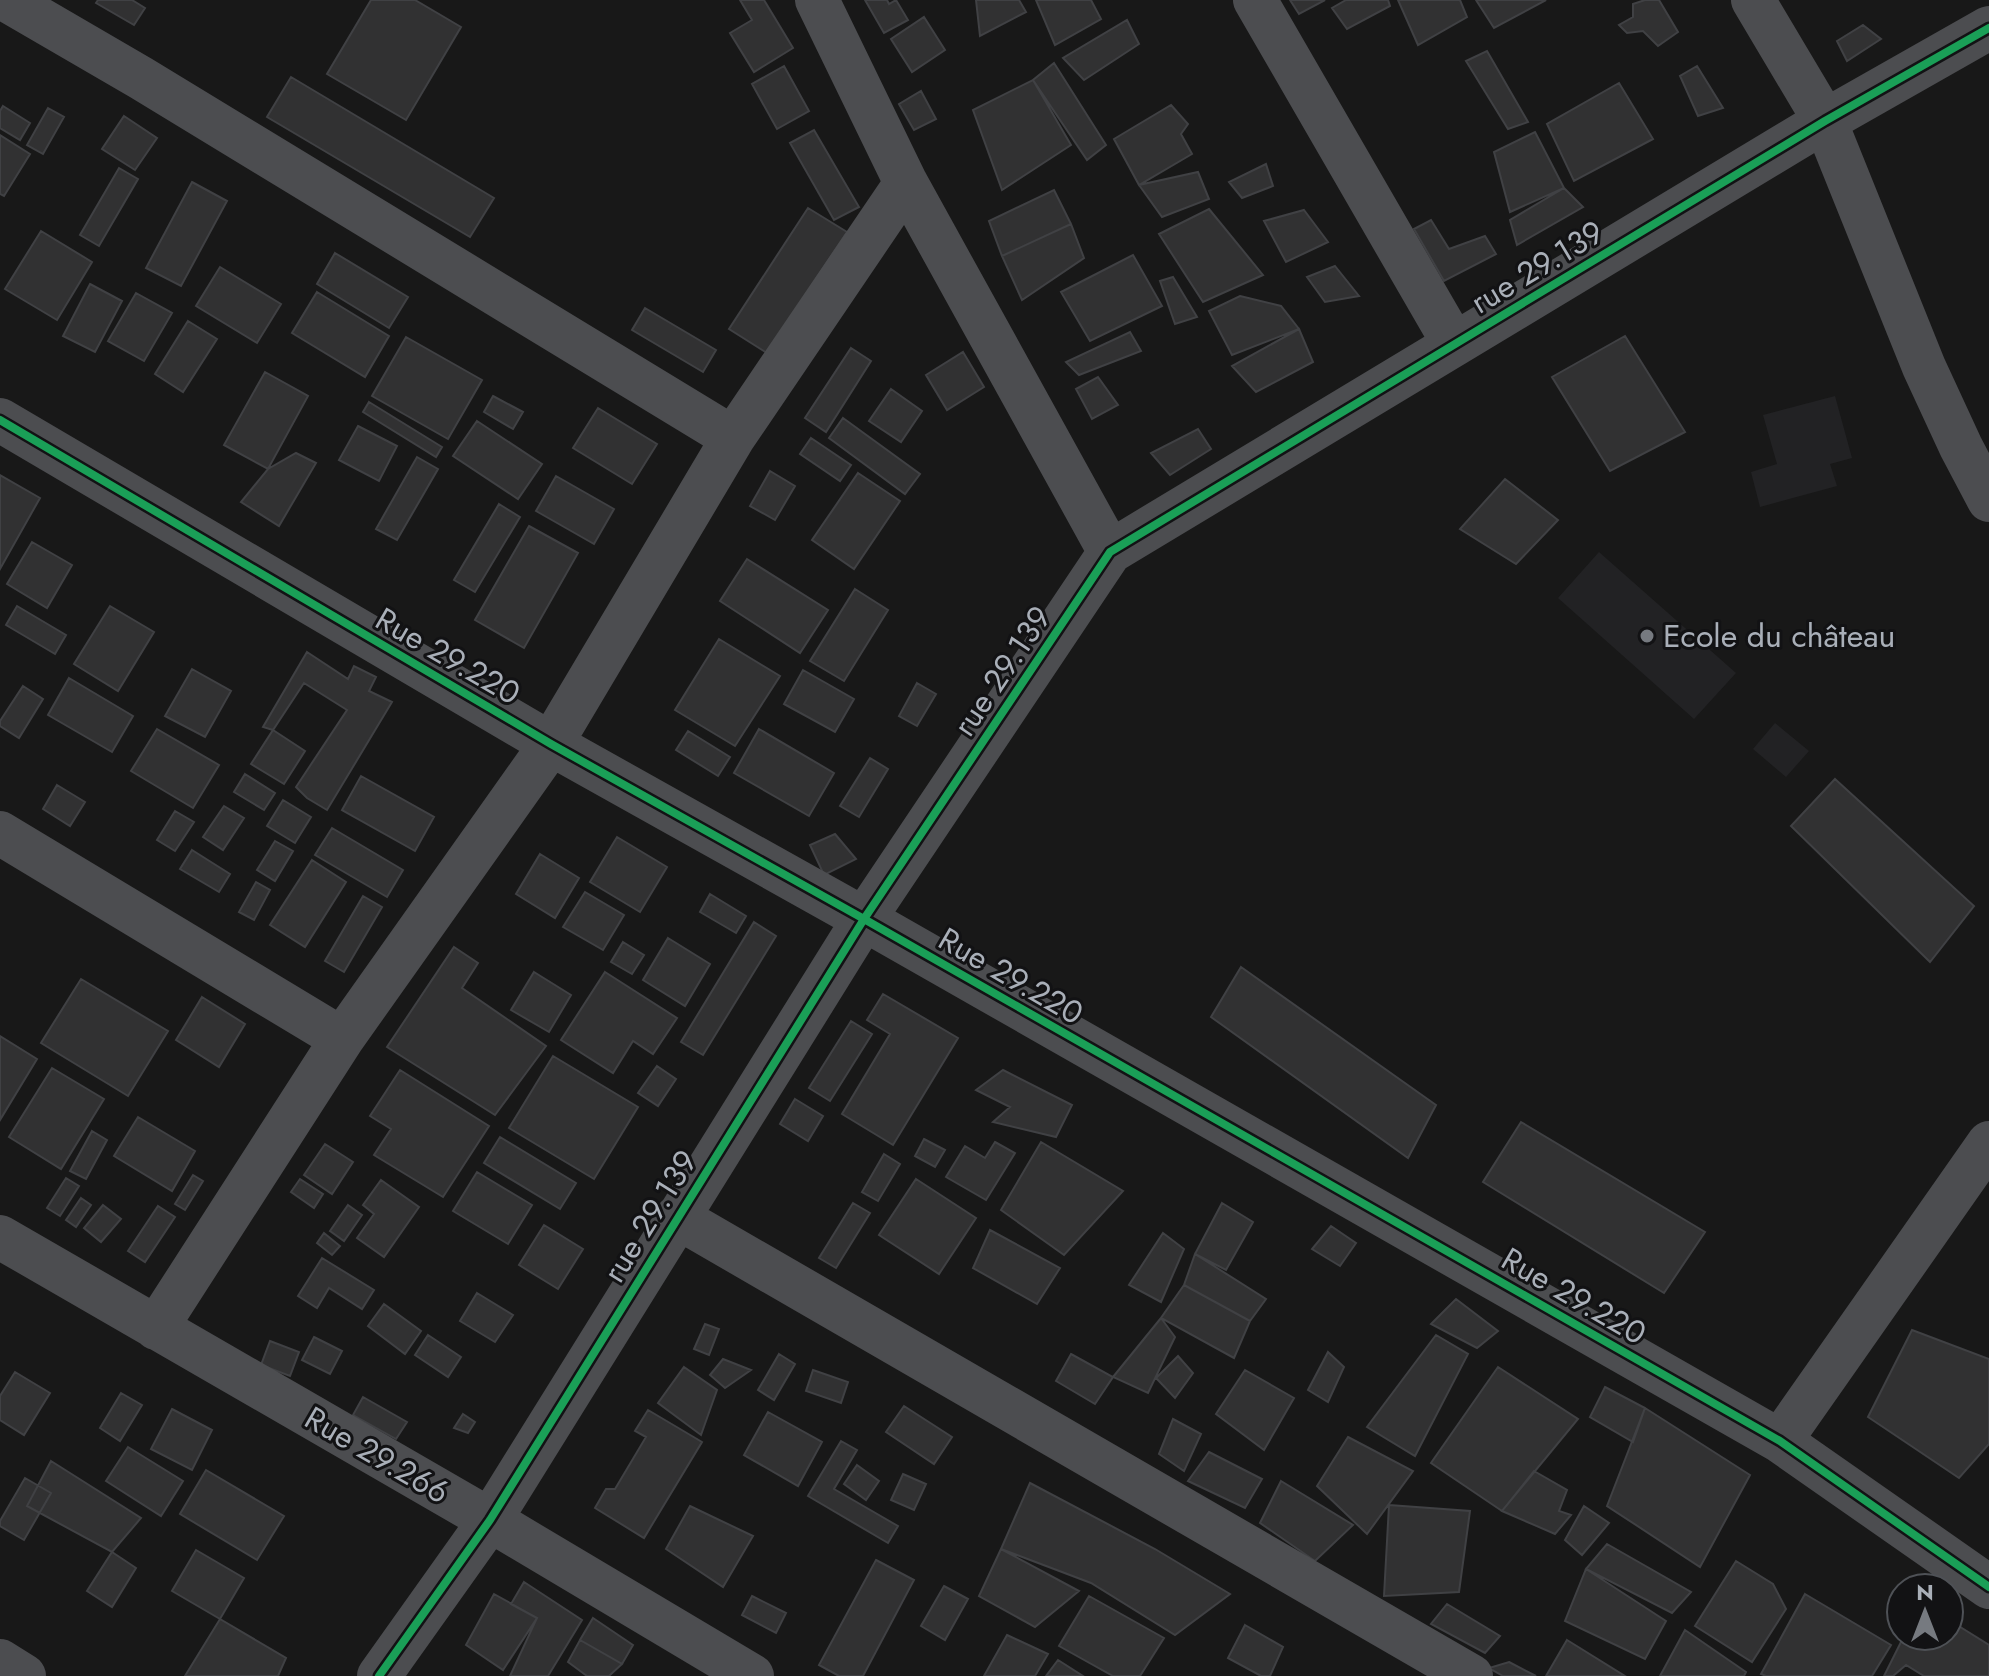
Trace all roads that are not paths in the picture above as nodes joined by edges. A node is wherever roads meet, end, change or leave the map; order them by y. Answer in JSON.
{"nodes":[{"id":1,"x":817,"y":0,"type":"edge"},
{"id":2,"x":1255,"y":0,"type":"edge"},
{"id":3,"x":1753,"y":0,"type":"edge"},
{"id":4,"x":27,"y":5,"type":"edge"},
{"id":5,"x":1989,"y":28,"type":"edge"},
{"id":6,"x":1825,"y":121,"type":"junction"},
{"id":7,"x":906,"y":183,"type":"junction"},
{"id":8,"x":1454,"y":344,"type":"junction"},
{"id":9,"x":0,"y":420,"type":"edge"},
{"id":10,"x":733,"y":438,"type":"junction"},
{"id":11,"x":1975,"y":439,"type":"edge"},
{"id":12,"x":1989,"y":500,"type":"edge"},
{"id":13,"x":1110,"y":552,"type":"junction"},
{"id":14,"x":551,"y":744,"type":"junction"},
{"id":15,"x":0,"y":833,"type":"edge"},
{"id":16,"x":864,"y":919,"type":"junction"},
{"id":17,"x":342,"y":1039,"type":"junction"},
{"id":18,"x":1989,"y":1143,"type":"edge"},
{"id":19,"x":677,"y":1217,"type":"junction"},
{"id":20,"x":0,"y":1237,"type":"edge"},
{"id":21,"x":156,"y":1328,"type":"junction"},
{"id":22,"x":1780,"y":1441,"type":"junction"},
{"id":23,"x":490,"y":1520,"type":"junction"},
{"id":24,"x":1989,"y":1587,"type":"edge"},
{"id":25,"x":0,"y":1661,"type":"edge"},
{"id":26,"x":24,"y":1676,"type":"edge"},
{"id":27,"x":379,"y":1676,"type":"edge"},
{"id":28,"x":752,"y":1676,"type":"edge"},
{"id":29,"x":1471,"y":1676,"type":"edge"}],
"edges":[{"from":1,"to":7,"type":"street"},
{"from":2,"to":8,"type":"street"},
{"from":3,"to":6,"type":"street"},
{"from":4,"to":10,"type":"street"},
{"from":5,"to":6,"type":"street","name":"rue 29.139"},
{"from":6,"to":8,"type":"street","name":"rue 29.139"},
{"from":6,"to":11,"type":"street"},
{"from":7,"to":10,"type":"street"},
{"from":7,"to":13,"type":"street"},
{"from":8,"to":13,"type":"street","name":"rue 29.139"},
{"from":9,"to":14,"type":"street","name":"Rue 29.220"},
{"from":10,"to":14,"type":"street"},
{"from":11,"to":12,"type":"street"},
{"from":13,"to":16,"type":"street","name":"rue 29.139"},
{"from":14,"to":16,"type":"street","name":"Rue 29.220"},
{"from":14,"to":17,"type":"street"},
{"from":15,"to":17,"type":"street"},
{"from":16,"to":19,"type":"street","name":"rue 29.139"},
{"from":16,"to":22,"type":"street","name":"Rue 29.220"},
{"from":17,"to":21,"type":"street"},
{"from":18,"to":22,"type":"street"},
{"from":19,"to":23,"type":"street","name":"rue 29.139"},
{"from":19,"to":29,"type":"street"},
{"from":20,"to":21,"type":"street","name":"Rue 29.266"},
{"from":21,"to":23,"type":"street","name":"Rue 29.266"},
{"from":22,"to":24,"type":"street","name":"Rue 29.220"},
{"from":23,"to":27,"type":"street","name":"rue 29.139"},
{"from":23,"to":28,"type":"street","name":"Rue 29.266"},
{"from":25,"to":26,"type":"street"}]}
